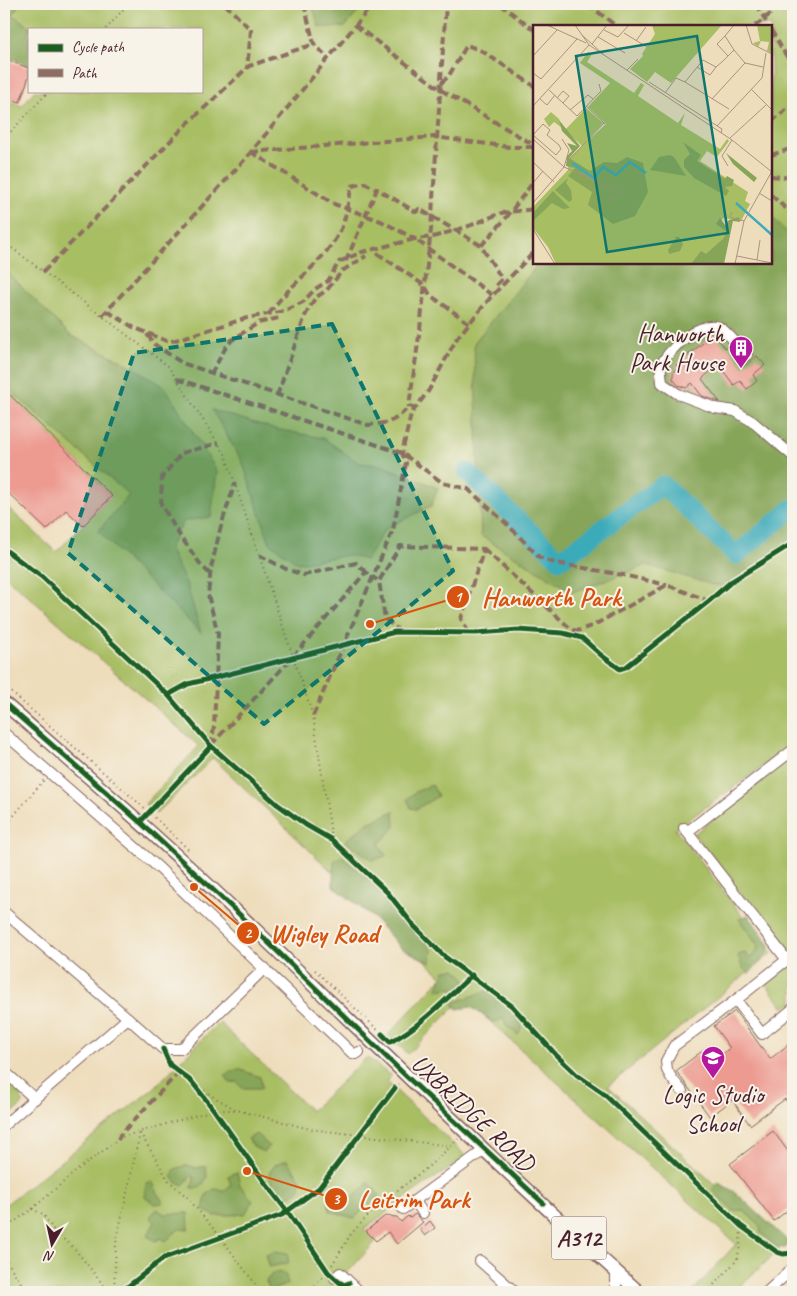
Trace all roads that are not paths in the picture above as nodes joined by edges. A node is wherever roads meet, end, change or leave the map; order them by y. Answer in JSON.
{"nodes":[{"id":1,"x":747,"y":355,"type":"dead end"},
{"id":2,"x":793,"y":456,"type":"edge"},
{"id":3,"x":4,"y":703,"type":"edge"},
{"id":4,"x":4,"y":733,"type":"edge"},
{"id":5,"x":793,"y":750,"type":"edge"},
{"id":6,"x":4,"y":912,"type":"edge"},
{"id":7,"x":790,"y":957,"type":"edge"},
{"id":8,"x":266,"y":968,"type":"junction"},
{"id":9,"x":736,"y":1000,"type":"junction"},
{"id":10,"x":793,"y":1009,"type":"edge"},
{"id":11,"x":128,"y":1018,"type":"junction"},
{"id":12,"x":359,"y":1052,"type":"dead end"},
{"id":13,"x":4,"y":1071,"type":"edge"},
{"id":14,"x":682,"y":1091,"type":"dead end"},
{"id":15,"x":35,"y":1099,"type":"junction"},
{"id":16,"x":4,"y":1125,"type":"edge"},
{"id":17,"x":484,"y":1150,"type":"junction"},
{"id":18,"x":414,"y":1201,"type":"junction"},
{"id":19,"x":403,"y":1209,"type":"dead end"},
{"id":20,"x":423,"y":1213,"type":"dead end"},
{"id":21,"x":480,"y":1261,"type":"dead end"},
{"id":22,"x":793,"y":1268,"type":"edge"},
{"id":23,"x":616,"y":1272,"type":"junction"},
{"id":24,"x":340,"y":1279,"type":"dead end"},
{"id":25,"x":360,"y":1292,"type":"edge"},
{"id":26,"x":515,"y":1292,"type":"edge"},
{"id":27,"x":616,"y":1292,"type":"edge"},
{"id":28,"x":639,"y":1292,"type":"edge"},
{"id":29,"x":767,"y":1292,"type":"edge"}],
"edges":[{"from":1,"to":2,"type":"street"},
{"from":3,"to":17,"type":"main road","name":"UXBRIDGE ROAD","number":"A312"},
{"from":4,"to":8,"type":"street"},
{"from":5,"to":7,"type":"street"},
{"from":6,"to":11,"type":"street"},
{"from":7,"to":9,"type":"street"},
{"from":8,"to":11,"type":"street"},
{"from":8,"to":12,"type":"street"},
{"from":9,"to":10,"type":"street"},
{"from":9,"to":14,"type":"street"},
{"from":11,"to":15,"type":"street"},
{"from":13,"to":15,"type":"street"},
{"from":15,"to":16,"type":"street"},
{"from":17,"to":18,"type":"street"},
{"from":17,"to":23,"type":"main road","name":"UXBRIDGE ROAD","number":"A312"},
{"from":18,"to":19,"type":"street"},
{"from":18,"to":20,"type":"street"},
{"from":21,"to":26,"type":"street"},
{"from":22,"to":29,"type":"street"},
{"from":23,"to":27,"type":"street"},
{"from":23,"to":28,"type":"main road","name":"UXBRIDGE ROAD","number":"A312"},
{"from":24,"to":25,"type":"street"}]}
